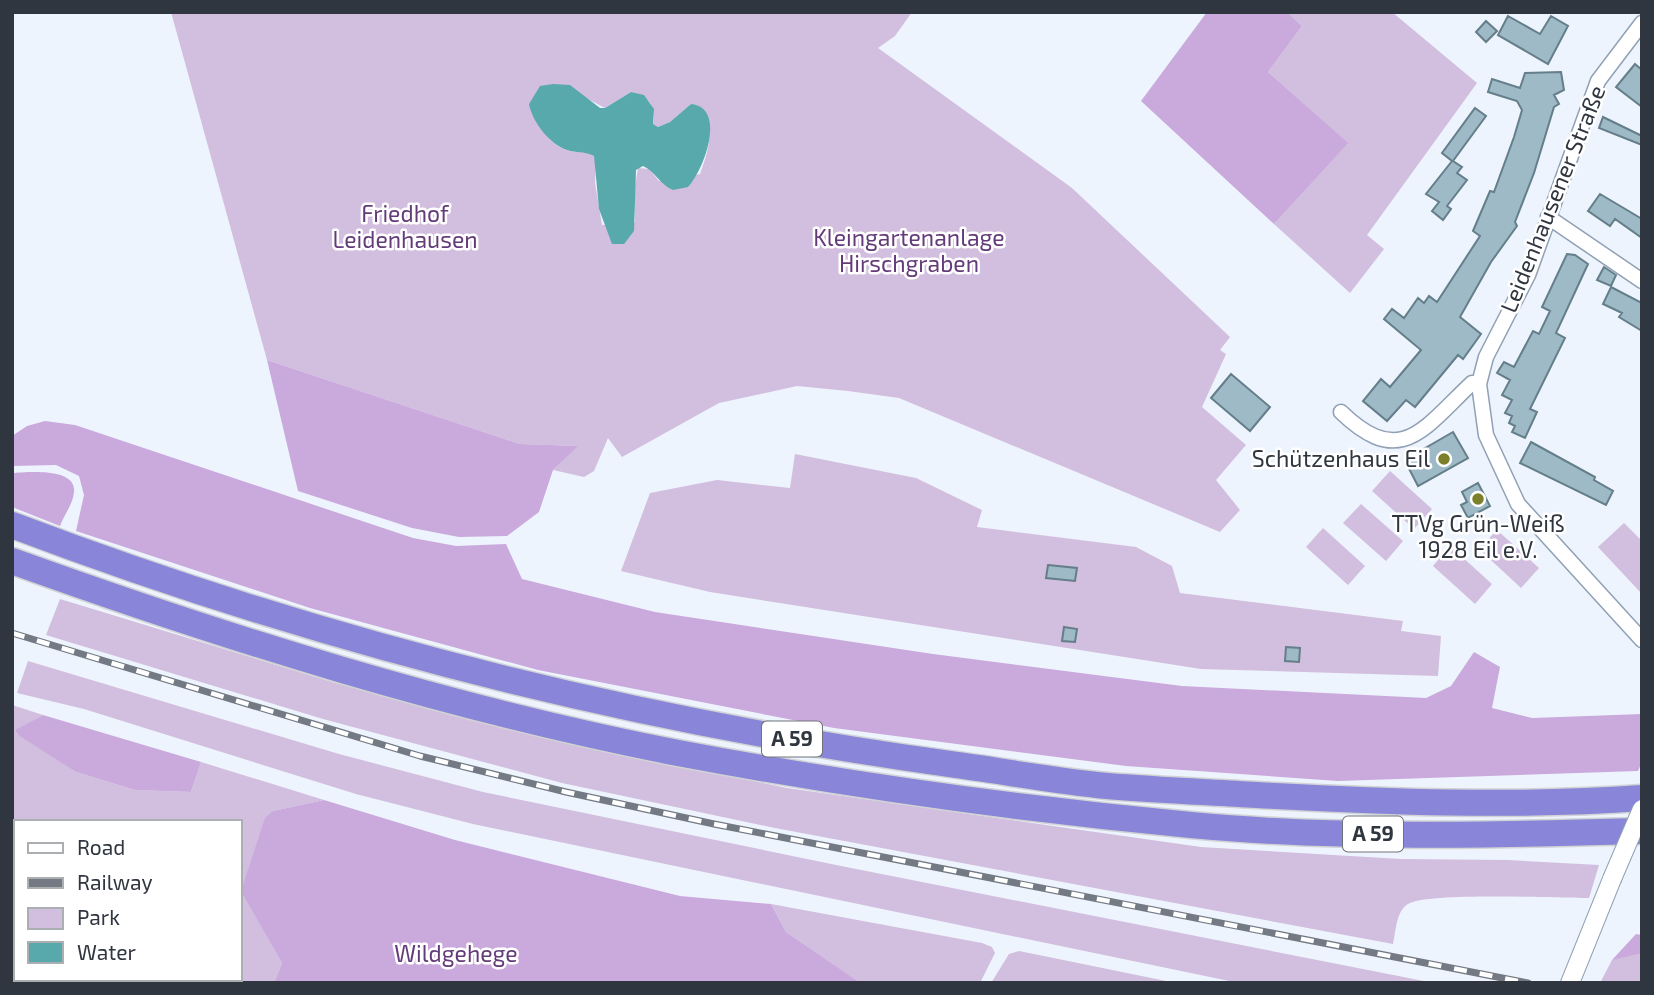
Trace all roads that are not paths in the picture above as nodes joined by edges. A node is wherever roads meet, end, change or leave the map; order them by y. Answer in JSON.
{"nodes":[{"id":1,"x":1642,"y":23,"type":"edge"},
{"id":2,"x":1548,"y":217,"type":"junction"},
{"id":3,"x":1642,"y":281,"type":"edge"},
{"id":4,"x":1479,"y":384,"type":"junction"},
{"id":5,"x":1341,"y":412,"type":"dead end"},
{"id":6,"x":12,"y":525,"type":"edge"},
{"id":7,"x":12,"y":561,"type":"edge"},
{"id":8,"x":1642,"y":640,"type":"edge"},
{"id":9,"x":1642,"y":798,"type":"edge"},
{"id":10,"x":1642,"y":809,"type":"edge"},
{"id":11,"x":1642,"y":831,"type":"edge"},
{"id":12,"x":1555,"y":833,"type":"junction"},
{"id":13,"x":1642,"y":843,"type":"edge"},
{"id":14,"x":1570,"y":983,"type":"edge"}],
"edges":[{"from":1,"to":2,"type":"street","name":"Leidenhausener Straße"},
{"from":2,"to":3,"type":"street"},
{"from":2,"to":4,"type":"street","name":"Leidenhausener Straße"},
{"from":4,"to":5,"type":"street"},
{"from":4,"to":8,"type":"street","name":"Leidenhausener Straße"},
{"from":6,"to":9,"type":"highway","number":"A 59"},
{"from":7,"to":12,"type":"highway","number":"A 59"},
{"from":10,"to":14,"type":"street","bridge":true},
{"from":11,"to":12,"type":"highway","number":"A 59"},
{"from":12,"to":13,"type":"highway","number":"A 59"}]}
